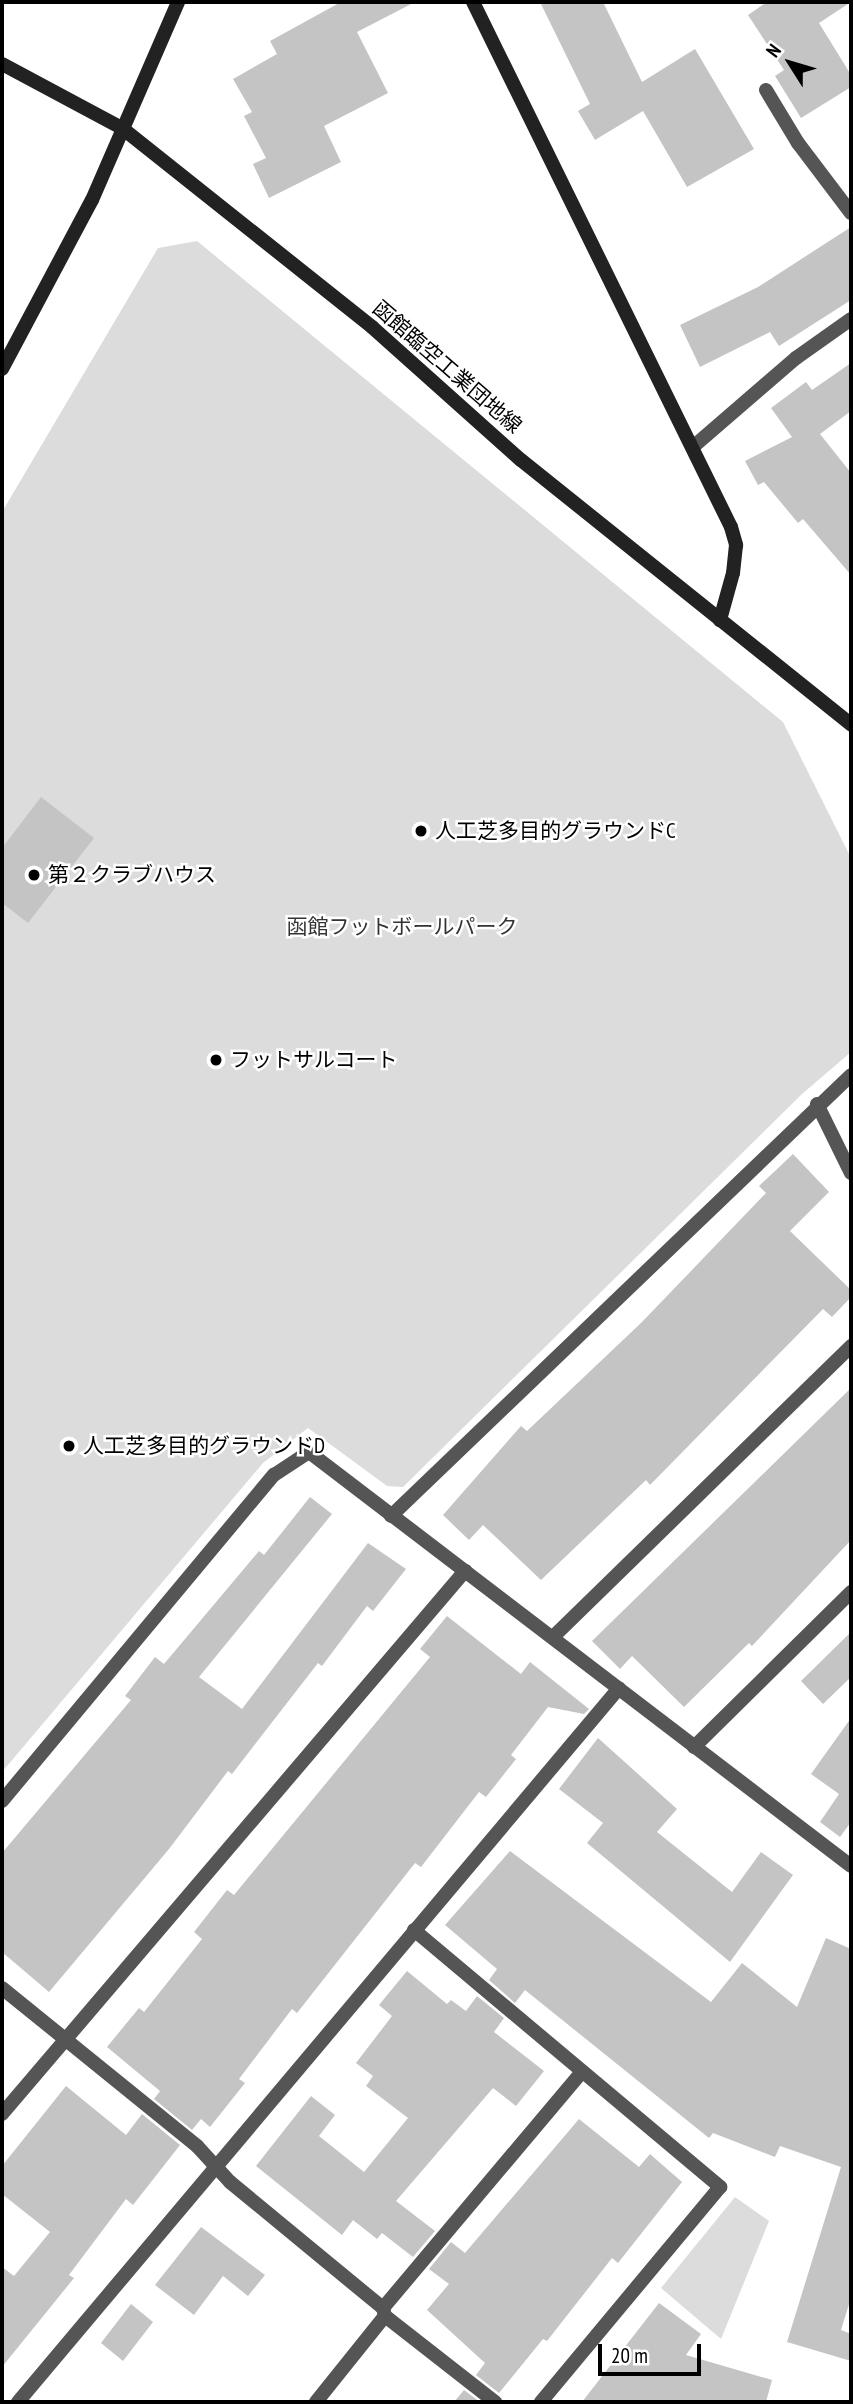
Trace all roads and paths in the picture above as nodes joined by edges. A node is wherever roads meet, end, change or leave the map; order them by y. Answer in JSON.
{"nodes":[{"id":1,"x":178,"y":2,"type":"edge"},
{"id":2,"x":472,"y":2,"type":"edge"},
{"id":3,"x":2,"y":64,"type":"edge"},
{"id":4,"x":766,"y":90,"type":"dead end"},
{"id":5,"x":122,"y":128,"type":"junction"},
{"id":6,"x":851,"y":213,"type":"edge"},
{"id":7,"x":851,"y":319,"type":"edge"},
{"id":8,"x":2,"y":369,"type":"edge"},
{"id":9,"x":694,"y":446,"type":"junction"},
{"id":10,"x":720,"y":620,"type":"junction"},
{"id":11,"x":851,"y":723,"type":"edge"},
{"id":12,"x":851,"y":1075,"type":"edge"},
{"id":13,"x":817,"y":1104,"type":"junction"},
{"id":14,"x":851,"y":1173,"type":"edge"},
{"id":15,"x":851,"y":1346,"type":"edge"},
{"id":16,"x":391,"y":1516,"type":"junction"},
{"id":17,"x":465,"y":1571,"type":"junction"},
{"id":18,"x":851,"y":1592,"type":"edge"},
{"id":19,"x":553,"y":1637,"type":"junction"},
{"id":20,"x":619,"y":1688,"type":"junction"},
{"id":21,"x":694,"y":1747,"type":"junction"},
{"id":22,"x":2,"y":1801,"type":"edge"},
{"id":23,"x":851,"y":1866,"type":"edge"},
{"id":24,"x":414,"y":1930,"type":"junction"},
{"id":25,"x":2,"y":1988,"type":"edge"},
{"id":26,"x":65,"y":2039,"type":"junction"},
{"id":27,"x":581,"y":2073,"type":"junction"},
{"id":28,"x":2,"y":2114,"type":"edge"},
{"id":29,"x":216,"y":2165,"type":"junction"},
{"id":30,"x":384,"y":2312,"type":"junction"},
{"id":31,"x":18,"y":2402,"type":"edge"},
{"id":32,"x":316,"y":2402,"type":"edge"},
{"id":33,"x":495,"y":2402,"type":"edge"},
{"id":34,"x":541,"y":2402,"type":"edge"}],
"edges":[{"from":1,"to":5,"type":"street"},
{"from":2,"to":9,"type":"street"},
{"from":3,"to":5,"type":"street","name":"函館臨空工業団地線"},
{"from":4,"to":6,"type":"street"},
{"from":5,"to":8,"type":"street"},
{"from":5,"to":10,"type":"street","name":"函館臨空工業団地線"},
{"from":7,"to":9,"type":"street"},
{"from":9,"to":10,"type":"street"},
{"from":10,"to":11,"type":"street","name":"函館臨空工業団地線"},
{"from":12,"to":13,"type":"street"},
{"from":13,"to":14,"type":"street"},
{"from":13,"to":16,"type":"street"},
{"from":15,"to":19,"type":"street"},
{"from":16,"to":17,"type":"street"},
{"from":16,"to":22,"type":"street"},
{"from":17,"to":19,"type":"street"},
{"from":17,"to":26,"type":"street"},
{"from":18,"to":21,"type":"street"},
{"from":19,"to":20,"type":"street"},
{"from":20,"to":21,"type":"street"},
{"from":20,"to":24,"type":"street"},
{"from":21,"to":23,"type":"street"},
{"from":24,"to":27,"type":"street"},
{"from":24,"to":29,"type":"street"},
{"from":25,"to":26,"type":"street"},
{"from":26,"to":28,"type":"street"},
{"from":26,"to":29,"type":"street"},
{"from":27,"to":30,"type":"street"},
{"from":27,"to":34,"type":"street"},
{"from":29,"to":30,"type":"street"},
{"from":29,"to":31,"type":"street"},
{"from":30,"to":32,"type":"street"},
{"from":30,"to":33,"type":"street"}]}
